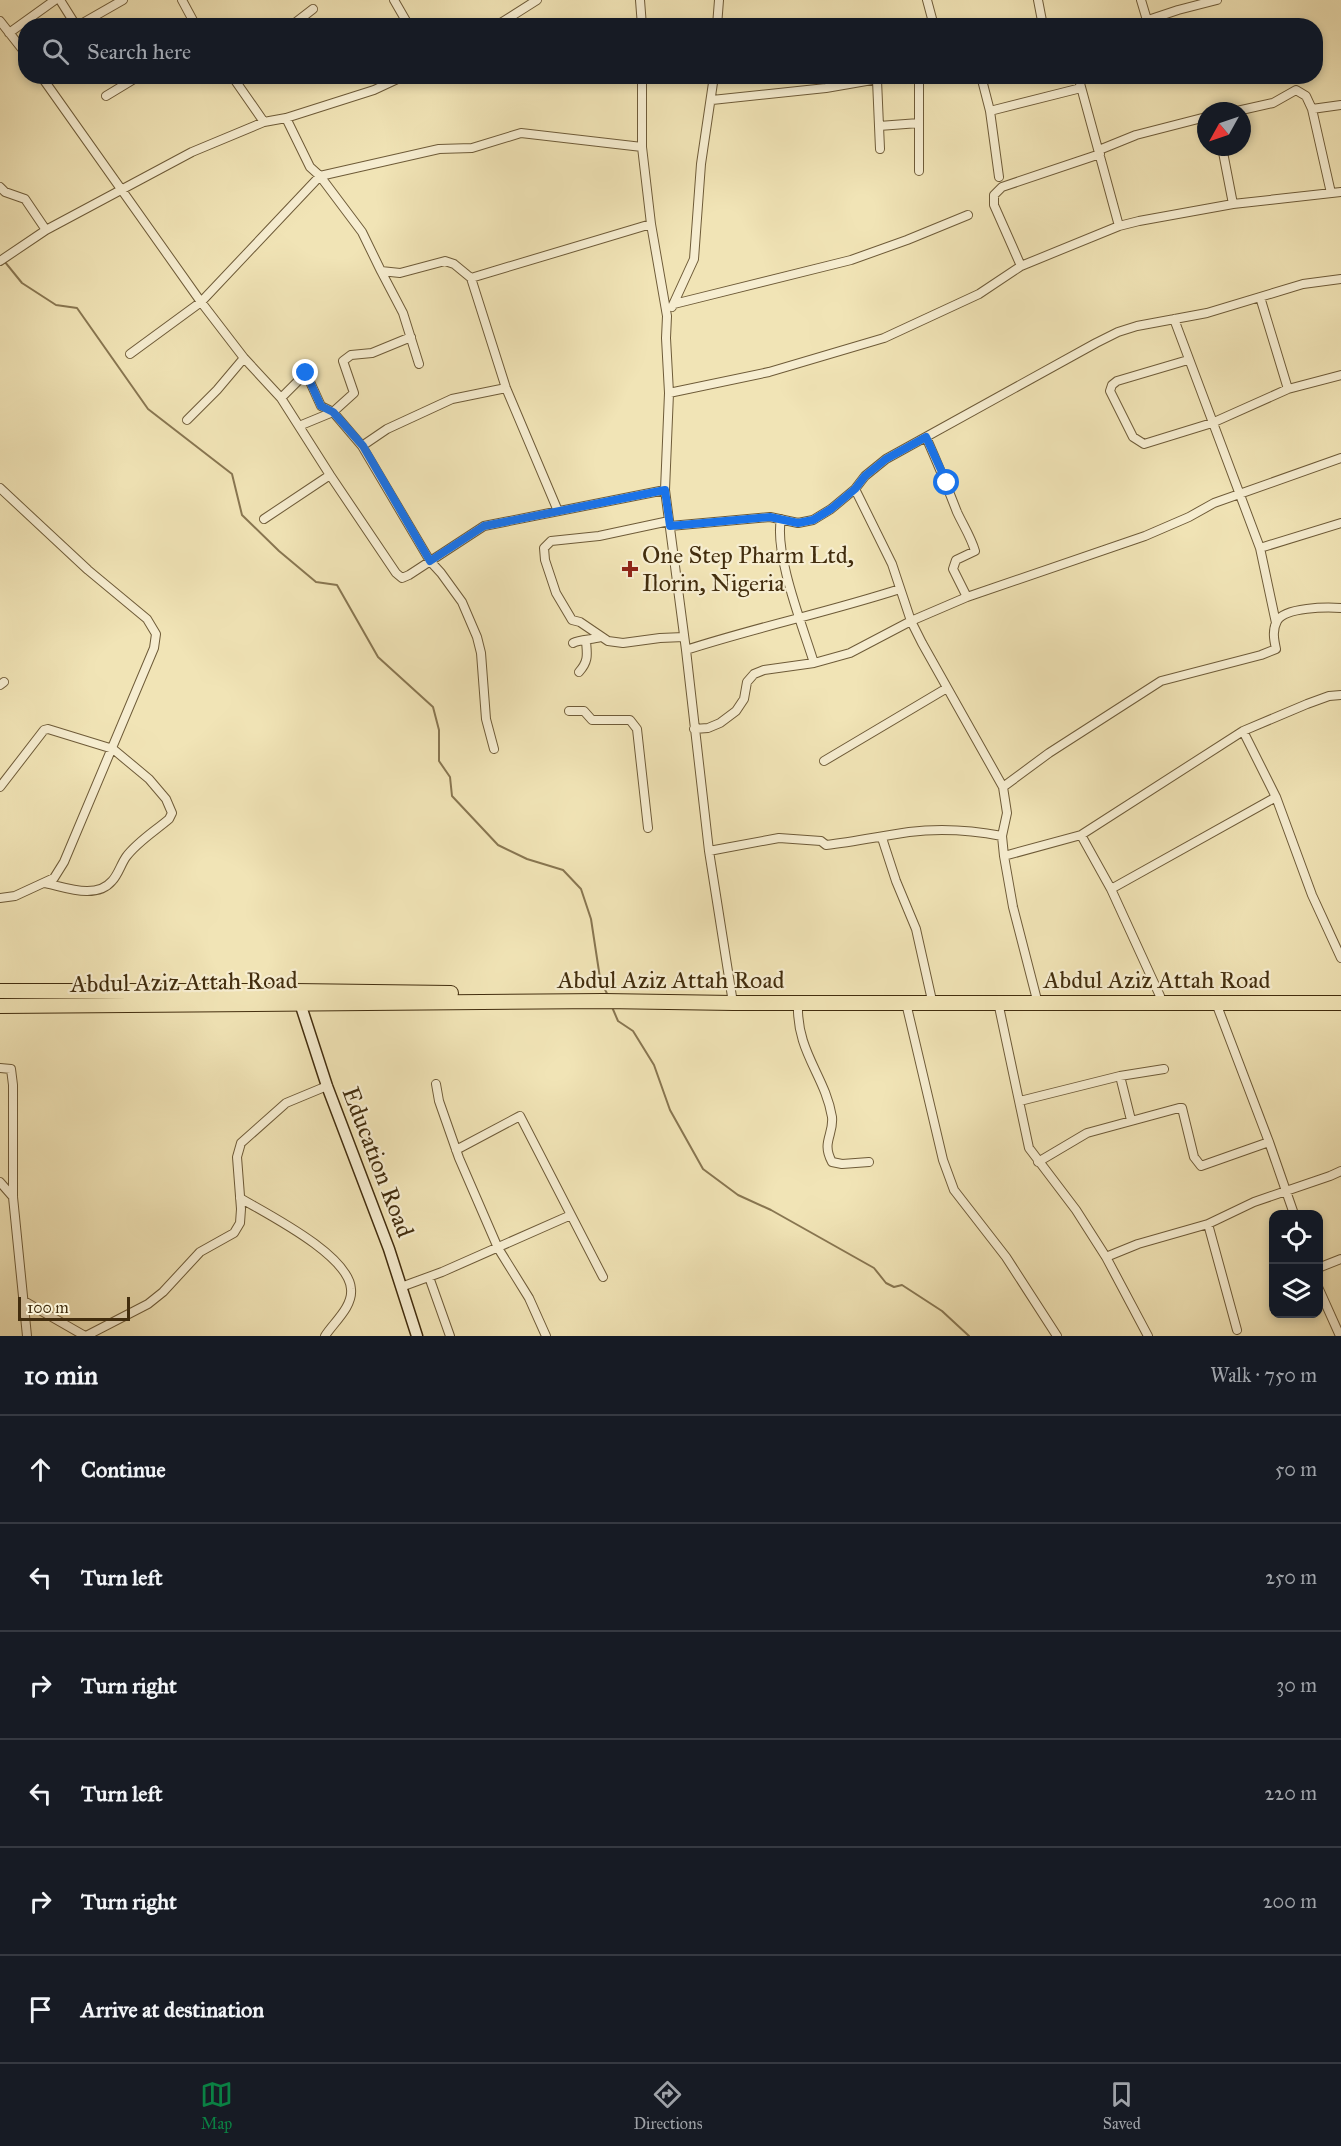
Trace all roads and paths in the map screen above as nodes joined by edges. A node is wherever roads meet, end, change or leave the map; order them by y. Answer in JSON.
{"nodes":[{"id":1,"x":55,"y":0,"type":"edge"},
{"id":2,"x":60,"y":0,"type":"edge"},
{"id":3,"x":123,"y":0,"type":"edge"},
{"id":4,"x":182,"y":0,"type":"edge"},
{"id":5,"x":394,"y":0,"type":"edge"},
{"id":6,"x":537,"y":0,"type":"edge"},
{"id":7,"x":640,"y":0,"type":"edge"},
{"id":8,"x":719,"y":0,"type":"edge"},
{"id":9,"x":927,"y":0,"type":"edge"},
{"id":10,"x":1038,"y":0,"type":"edge"},
{"id":11,"x":1141,"y":0,"type":"edge"},
{"id":12,"x":1217,"y":0,"type":"edge"},
{"id":13,"x":313,"y":9,"type":"dead end"},
{"id":14,"x":30,"y":18,"type":"edge"},
{"id":15,"x":71,"y":18,"type":"edge"},
{"id":16,"x":92,"y":18,"type":"edge"},
{"id":17,"x":192,"y":18,"type":"edge"},
{"id":18,"x":301,"y":18,"type":"edge"},
{"id":19,"x":405,"y":18,"type":"edge"},
{"id":20,"x":509,"y":18,"type":"edge"},
{"id":21,"x":641,"y":18,"type":"edge"},
{"id":22,"x":718,"y":18,"type":"edge"},
{"id":23,"x":932,"y":18,"type":"edge"},
{"id":24,"x":1042,"y":18,"type":"edge"},
{"id":25,"x":1146,"y":18,"type":"edge"},
{"id":26,"x":1154,"y":18,"type":"edge"},
{"id":27,"x":0,"y":21,"type":"edge"},
{"id":28,"x":18,"y":27,"type":"edge"},
{"id":29,"x":9,"y":33,"type":"junction"},
{"id":30,"x":18,"y":44,"type":"edge"},
{"id":31,"x":47,"y":84,"type":"edge"},
{"id":32,"x":126,"y":84,"type":"edge"},
{"id":33,"x":239,"y":84,"type":"edge"},
{"id":34,"x":387,"y":84,"type":"edge"},
{"id":35,"x":642,"y":84,"type":"edge"},
{"id":36,"x":713,"y":84,"type":"edge"},
{"id":37,"x":852,"y":84,"type":"edge"},
{"id":38,"x":877,"y":84,"type":"edge"},
{"id":39,"x":919,"y":84,"type":"edge"},
{"id":40,"x":983,"y":84,"type":"edge"},
{"id":41,"x":1080,"y":84,"type":"edge"},
{"id":42,"x":1081,"y":88,"type":"junction"},
{"id":43,"x":106,"y":96,"type":"dead end"},
{"id":44,"x":711,"y":100,"type":"junction"},
{"id":45,"x":1341,"y":105,"type":"edge"},
{"id":46,"x":1251,"y":108,"type":"edge"},
{"id":47,"x":1312,"y":109,"type":"junction"},
{"id":48,"x":990,"y":111,"type":"junction"},
{"id":49,"x":286,"y":118,"type":"junction"},
{"id":50,"x":1197,"y":119,"type":"edge"},
{"id":51,"x":264,"y":122,"type":"junction"},
{"id":52,"x":919,"y":123,"type":"junction"},
{"id":53,"x":879,"y":126,"type":"junction"},
{"id":54,"x":642,"y":147,"type":"junction"},
{"id":55,"x":880,"y":149,"type":"dead end"},
{"id":56,"x":1099,"y":152,"type":"junction"},
{"id":57,"x":1224,"y":156,"type":"edge"},
{"id":58,"x":919,"y":171,"type":"dead end"},
{"id":59,"x":320,"y":176,"type":"junction"},
{"id":60,"x":999,"y":177,"type":"dead end"},
{"id":61,"x":0,"y":187,"type":"edge"},
{"id":62,"x":122,"y":190,"type":"junction"},
{"id":63,"x":1341,"y":192,"type":"edge"},
{"id":64,"x":1331,"y":193,"type":"junction"},
{"id":65,"x":1233,"y":204,"type":"junction"},
{"id":66,"x":968,"y":215,"type":"dead end"},
{"id":67,"x":651,"y":224,"type":"junction"},
{"id":68,"x":1119,"y":226,"type":"junction"},
{"id":69,"x":46,"y":230,"type":"junction"},
{"id":70,"x":1,"y":261,"type":"edge"},
{"id":71,"x":1021,"y":266,"type":"junction"},
{"id":72,"x":381,"y":272,"type":"junction"},
{"id":73,"x":471,"y":278,"type":"junction"},
{"id":74,"x":1341,"y":279,"type":"edge"},
{"id":75,"x":1260,"y":297,"type":"junction"},
{"id":76,"x":201,"y":302,"type":"junction"},
{"id":77,"x":674,"y":304,"type":"junction"},
{"id":78,"x":667,"y":316,"type":"junction"},
{"id":79,"x":1174,"y":320,"type":"junction"},
{"id":80,"x":411,"y":337,"type":"junction"},
{"id":81,"x":130,"y":354,"type":"dead end"},
{"id":82,"x":244,"y":358,"type":"junction"},
{"id":83,"x":1188,"y":360,"type":"junction"},
{"id":84,"x":419,"y":364,"type":"dead end"},
{"id":85,"x":1341,"y":375,"type":"edge"},
{"id":86,"x":506,"y":388,"type":"junction"},
{"id":87,"x":1288,"y":389,"type":"junction"},
{"id":88,"x":669,"y":393,"type":"junction"},
{"id":89,"x":281,"y":398,"type":"junction"},
{"id":90,"x":333,"y":412,"type":"junction"},
{"id":91,"x":187,"y":420,"type":"dead end"},
{"id":92,"x":1212,"y":423,"type":"junction"},
{"id":93,"x":298,"y":426,"type":"junction"},
{"id":94,"x":926,"y":437,"type":"junction"},
{"id":95,"x":363,"y":446,"type":"junction"},
{"id":96,"x":1341,"y":458,"type":"edge"},
{"id":97,"x":330,"y":475,"type":"junction"},
{"id":98,"x":0,"y":488,"type":"edge"},
{"id":99,"x":855,"y":489,"type":"junction"},
{"id":100,"x":665,"y":490,"type":"junction"},
{"id":101,"x":1239,"y":494,"type":"junction"},
{"id":102,"x":558,"y":511,"type":"junction"},
{"id":103,"x":264,"y":519,"type":"dead end"},
{"id":104,"x":781,"y":519,"type":"junction"},
{"id":105,"x":669,"y":523,"type":"junction"},
{"id":106,"x":1341,"y":523,"type":"edge"},
{"id":107,"x":1260,"y":548,"type":"junction"},
{"id":108,"x":430,"y":561,"type":"junction"},
{"id":109,"x":900,"y":589,"type":"junction"},
{"id":110,"x":967,"y":597,"type":"junction"},
{"id":111,"x":1341,"y":608,"type":"edge"},
{"id":112,"x":801,"y":618,"type":"junction"},
{"id":113,"x":911,"y":621,"type":"junction"},
{"id":114,"x":1276,"y":623,"type":"junction"},
{"id":115,"x":601,"y":637,"type":"junction"},
{"id":116,"x":684,"y":637,"type":"junction"},
{"id":117,"x":586,"y":640,"type":"junction"},
{"id":118,"x":573,"y":643,"type":"dead end"},
{"id":119,"x":686,"y":650,"type":"junction"},
{"id":120,"x":814,"y":663,"type":"junction"},
{"id":121,"x":579,"y":672,"type":"dead end"},
{"id":122,"x":947,"y":688,"type":"junction"},
{"id":123,"x":1341,"y":695,"type":"edge"},
{"id":124,"x":569,"y":711,"type":"dead end"},
{"id":125,"x":694,"y":729,"type":"junction"},
{"id":126,"x":1243,"y":731,"type":"junction"},
{"id":127,"x":113,"y":749,"type":"junction"},
{"id":128,"x":494,"y":749,"type":"dead end"},
{"id":129,"x":824,"y":761,"type":"dead end"},
{"id":130,"x":0,"y":787,"type":"edge"},
{"id":131,"x":1003,"y":788,"type":"junction"},
{"id":132,"x":1276,"y":797,"type":"junction"},
{"id":133,"x":648,"y":828,"type":"dead end"},
{"id":134,"x":1081,"y":835,"type":"junction"},
{"id":135,"x":1002,"y":836,"type":"junction"},
{"id":136,"x":882,"y":838,"type":"junction"},
{"id":137,"x":709,"y":851,"type":"junction"},
{"id":138,"x":1004,"y":856,"type":"junction"},
{"id":139,"x":45,"y":883,"type":"junction"},
{"id":140,"x":1111,"y":889,"type":"junction"},
{"id":141,"x":0,"y":898,"type":"edge"},
{"id":142,"x":1341,"y":958,"type":"edge"},
{"id":143,"x":0,"y":991,"type":"edge"},
{"id":144,"x":1341,"y":995,"type":"edge"},
{"id":145,"x":932,"y":996,"type":"junction"},
{"id":146,"x":1036,"y":996,"type":"junction"},
{"id":147,"x":298,"y":997,"type":"junction"},
{"id":148,"x":1160,"y":999,"type":"junction"},
{"id":149,"x":732,"y":1000,"type":"junction"},
{"id":150,"x":998,"y":1002,"type":"junction"},
{"id":151,"x":798,"y":1003,"type":"junction"},
{"id":152,"x":906,"y":1003,"type":"junction"},
{"id":153,"x":1216,"y":1003,"type":"junction"},
{"id":154,"x":1341,"y":1003,"type":"edge"},
{"id":155,"x":0,"y":1006,"type":"edge"},
{"id":156,"x":0,"y":1068,"type":"edge"},
{"id":157,"x":1164,"y":1069,"type":"dead end"},
{"id":158,"x":1120,"y":1076,"type":"junction"},
{"id":159,"x":436,"y":1084,"type":"dead end"},
{"id":160,"x":327,"y":1086,"type":"junction"},
{"id":161,"x":1020,"y":1101,"type":"junction"},
{"id":162,"x":1131,"y":1120,"type":"junction"},
{"id":163,"x":1269,"y":1142,"type":"junction"},
{"id":164,"x":456,"y":1150,"type":"junction"},
{"id":165,"x":869,"y":1162,"type":"dead end"},
{"id":166,"x":1038,"y":1162,"type":"junction"},
{"id":167,"x":1341,"y":1170,"type":"edge"},
{"id":168,"x":0,"y":1182,"type":"edge"},
{"id":169,"x":1287,"y":1192,"type":"junction"},
{"id":170,"x":13,"y":1197,"type":"junction"},
{"id":171,"x":240,"y":1198,"type":"junction"},
{"id":172,"x":1292,"y":1210,"type":"edge"},
{"id":173,"x":571,"y":1215,"type":"junction"},
{"id":174,"x":1208,"y":1224,"type":"junction"},
{"id":175,"x":498,"y":1248,"type":"junction"},
{"id":176,"x":1106,"y":1257,"type":"junction"},
{"id":177,"x":1341,"y":1259,"type":"edge"},
{"id":178,"x":1323,"y":1266,"type":"edge"},
{"id":179,"x":429,"y":1277,"type":"junction"},
{"id":180,"x":603,"y":1277,"type":"dead end"},
{"id":181,"x":401,"y":1287,"type":"junction"},
{"id":182,"x":1323,"y":1298,"type":"edge"},
{"id":183,"x":24,"y":1301,"type":"junction"},
{"id":184,"x":1237,"y":1330,"type":"dead end"},
{"id":185,"x":28,"y":1335,"type":"edge"},
{"id":186,"x":85,"y":1336,"type":"edge"},
{"id":187,"x":325,"y":1336,"type":"edge"},
{"id":188,"x":417,"y":1336,"type":"edge"},
{"id":189,"x":450,"y":1336,"type":"edge"},
{"id":190,"x":546,"y":1336,"type":"edge"},
{"id":191,"x":1057,"y":1336,"type":"edge"},
{"id":192,"x":1148,"y":1336,"type":"edge"},
{"id":193,"x":1340,"y":1336,"type":"edge"}],
"edges":[{"from":1,"to":14,"type":"street"},
{"from":2,"to":15,"type":"street"},
{"from":3,"to":16,"type":"street"},
{"from":4,"to":17,"type":"street"},
{"from":5,"to":19,"type":"street"},
{"from":6,"to":20,"type":"street"},
{"from":7,"to":21,"type":"street"},
{"from":8,"to":22,"type":"street"},
{"from":9,"to":23,"type":"street"},
{"from":10,"to":24,"type":"street"},
{"from":11,"to":25,"type":"street"},
{"from":12,"to":26,"type":"street"},
{"from":13,"to":18,"type":"street"},
{"from":27,"to":29,"type":"street"},
{"from":28,"to":29,"type":"street"},
{"from":29,"to":30,"type":"street"},
{"from":31,"to":62,"type":"street"},
{"from":32,"to":43,"type":"street"},
{"from":33,"to":51,"type":"street"},
{"from":34,"to":49,"type":"street"},
{"from":35,"to":54,"type":"street"},
{"from":36,"to":44,"type":"street"},
{"from":37,"to":44,"type":"street"},
{"from":38,"to":53,"type":"street"},
{"from":39,"to":52,"type":"street"},
{"from":40,"to":48,"type":"street"},
{"from":41,"to":42,"type":"street"},
{"from":42,"to":48,"type":"street"},
{"from":42,"to":56,"type":"street"},
{"from":44,"to":77,"type":"street"},
{"from":45,"to":47,"type":"street"},
{"from":46,"to":47,"type":"street"},
{"from":47,"to":64,"type":"street"},
{"from":48,"to":60,"type":"street"},
{"from":49,"to":51,"type":"street"},
{"from":49,"to":59,"type":"street"},
{"from":50,"to":56,"type":"street"},
{"from":51,"to":62,"type":"street"},
{"from":52,"to":53,"type":"street"},
{"from":52,"to":58,"type":"street"},
{"from":53,"to":55,"type":"street"},
{"from":54,"to":59,"type":"street"},
{"from":54,"to":67,"type":"street"},
{"from":56,"to":68,"type":"street"},
{"from":56,"to":71,"type":"street"},
{"from":57,"to":65,"type":"street"},
{"from":59,"to":72,"type":"street"},
{"from":59,"to":76,"type":"street"},
{"from":61,"to":69,"type":"street"},
{"from":62,"to":69,"type":"street"},
{"from":62,"to":76,"type":"street"},
{"from":63,"to":64,"type":"street"},
{"from":64,"to":65,"type":"street"},
{"from":65,"to":68,"type":"street"},
{"from":66,"to":77,"type":"street"},
{"from":67,"to":73,"type":"street"},
{"from":67,"to":78,"type":"street"},
{"from":68,"to":71,"type":"street"},
{"from":69,"to":70,"type":"street"},
{"from":71,"to":88,"type":"street"},
{"from":72,"to":73,"type":"street"},
{"from":72,"to":80,"type":"street"},
{"from":73,"to":86,"type":"street"},
{"from":74,"to":75,"type":"street"},
{"from":75,"to":79,"type":"street"},
{"from":75,"to":87,"type":"street"},
{"from":76,"to":81,"type":"street"},
{"from":76,"to":82,"type":"street"},
{"from":77,"to":78,"type":"street"},
{"from":78,"to":88,"type":"street"},
{"from":79,"to":83,"type":"street"},
{"from":79,"to":94,"type":"street"},
{"from":80,"to":84,"type":"street"},
{"from":80,"to":90,"type":"street"},
{"from":82,"to":89,"type":"street"},
{"from":82,"to":91,"type":"street"},
{"from":83,"to":92,"type":"street"},
{"from":83,"to":92,"type":"street"},
{"from":85,"to":87,"type":"street"},
{"from":86,"to":95,"type":"street"},
{"from":86,"to":102,"type":"street"},
{"from":87,"to":92,"type":"street"},
{"from":88,"to":100,"type":"street"},
{"from":89,"to":90,"type":"street"},
{"from":89,"to":93,"type":"street"},
{"from":90,"to":93,"type":"street"},
{"from":90,"to":95,"type":"street"},
{"from":92,"to":101,"type":"street"},
{"from":93,"to":97,"type":"street"},
{"from":94,"to":99,"type":"street"},
{"from":94,"to":110,"type":"street"},
{"from":95,"to":108,"type":"street"},
{"from":96,"to":101,"type":"street"},
{"from":97,"to":103,"type":"street"},
{"from":97,"to":108,"type":"street"},
{"from":98,"to":127,"type":"street"},
{"from":99,"to":104,"type":"street"},
{"from":99,"to":109,"type":"street"},
{"from":100,"to":102,"type":"street"},
{"from":100,"to":105,"type":"street"},
{"from":101,"to":107,"type":"street"},
{"from":101,"to":110,"type":"street"},
{"from":102,"to":108,"type":"street"},
{"from":104,"to":105,"type":"street"},
{"from":104,"to":112,"type":"street"},
{"from":105,"to":115,"type":"street"},
{"from":105,"to":116,"type":"street"},
{"from":106,"to":107,"type":"street"},
{"from":107,"to":114,"type":"street"},
{"from":108,"to":128,"type":"street"},
{"from":109,"to":112,"type":"street"},
{"from":109,"to":113,"type":"street"},
{"from":110,"to":113,"type":"street"},
{"from":111,"to":114,"type":"street"},
{"from":112,"to":119,"type":"street"},
{"from":112,"to":120,"type":"street"},
{"from":113,"to":120,"type":"street"},
{"from":113,"to":122,"type":"street"},
{"from":114,"to":131,"type":"street"},
{"from":115,"to":116,"type":"street"},
{"from":115,"to":117,"type":"street"},
{"from":116,"to":119,"type":"street"},
{"from":117,"to":118,"type":"street"},
{"from":117,"to":121,"type":"street"},
{"from":119,"to":125,"type":"street"},
{"from":120,"to":125,"type":"street"},
{"from":122,"to":129,"type":"street"},
{"from":122,"to":131,"type":"street"},
{"from":123,"to":126,"type":"street"},
{"from":124,"to":133,"type":"street"},
{"from":125,"to":137,"type":"street"},
{"from":126,"to":132,"type":"street"},
{"from":126,"to":134,"type":"street"},
{"from":127,"to":130,"type":"street"},
{"from":127,"to":139,"type":"street"},
{"from":127,"to":139,"type":"street"},
{"from":131,"to":135,"type":"street"},
{"from":132,"to":140,"type":"street"},
{"from":132,"to":142,"type":"street"},
{"from":134,"to":138,"type":"street"},
{"from":134,"to":140,"type":"street"},
{"from":135,"to":136,"type":"street"},
{"from":135,"to":138,"type":"street"},
{"from":136,"to":137,"type":"street"},
{"from":136,"to":145,"type":"street"},
{"from":137,"to":149,"type":"street"},
{"from":138,"to":146,"type":"street"},
{"from":139,"to":141,"type":"street"},
{"from":140,"to":148,"type":"street"},
{"from":143,"to":147,"type":"highway","name":"Abdul Aziz Attah Road"},
{"from":144,"to":148,"type":"highway","name":"Abdul Aziz Attah Road"},
{"from":145,"to":146,"type":"highway","name":"Abdul Aziz Attah Road"},
{"from":145,"to":149,"type":"highway","name":"Abdul Aziz Attah Road"},
{"from":146,"to":148,"type":"highway","name":"Abdul Aziz Attah Road"},
{"from":147,"to":149,"type":"highway","name":"Abdul Aziz Attah Road"},
{"from":147,"to":155,"type":"highway","name":"Abdul Aziz Attah Road"},
{"from":147,"to":160,"type":"street","name":"Education Road"},
{"from":148,"to":150,"type":"highway","name":"Abdul Aziz Attah Road"},
{"from":148,"to":153,"type":"highway","name":"Abdul Aziz Attah Road"},
{"from":149,"to":151,"type":"highway","name":"Abdul Aziz Attah Road"},
{"from":150,"to":152,"type":"highway","name":"Abdul Aziz Attah Road"},
{"from":150,"to":161,"type":"street"},
{"from":151,"to":152,"type":"highway","name":"Abdul Aziz Attah Road"},
{"from":151,"to":165,"type":"street"},
{"from":152,"to":191,"type":"street"},
{"from":153,"to":154,"type":"highway","name":"Abdul Aziz Attah Road"},
{"from":153,"to":163,"type":"street"},
{"from":156,"to":170,"type":"street"},
{"from":157,"to":158,"type":"street"},
{"from":158,"to":161,"type":"street"},
{"from":158,"to":162,"type":"street"},
{"from":159,"to":164,"type":"street"},
{"from":160,"to":171,"type":"street"},
{"from":160,"to":181,"type":"street","name":"Education Road"},
{"from":161,"to":166,"type":"street"},
{"from":162,"to":163,"type":"street"},
{"from":162,"to":166,"type":"street"},
{"from":163,"to":169,"type":"street"},
{"from":164,"to":173,"type":"street"},
{"from":164,"to":175,"type":"street"},
{"from":166,"to":176,"type":"street"},
{"from":167,"to":169,"type":"street"},
{"from":168,"to":170,"type":"street"},
{"from":169,"to":172,"type":"street"},
{"from":169,"to":174,"type":"street"},
{"from":170,"to":183,"type":"street"},
{"from":171,"to":186,"type":"street"},
{"from":171,"to":187,"type":"street"},
{"from":173,"to":175,"type":"street"},
{"from":173,"to":180,"type":"street"},
{"from":174,"to":176,"type":"street"},
{"from":174,"to":184,"type":"street"},
{"from":175,"to":179,"type":"street"},
{"from":175,"to":190,"type":"street"},
{"from":176,"to":192,"type":"street"},
{"from":177,"to":178,"type":"street"},
{"from":179,"to":181,"type":"street"},
{"from":179,"to":189,"type":"street"},
{"from":181,"to":188,"type":"street","name":"Education Road"},
{"from":182,"to":193,"type":"street"},
{"from":183,"to":185,"type":"street"},
{"from":183,"to":186,"type":"street"}]}
